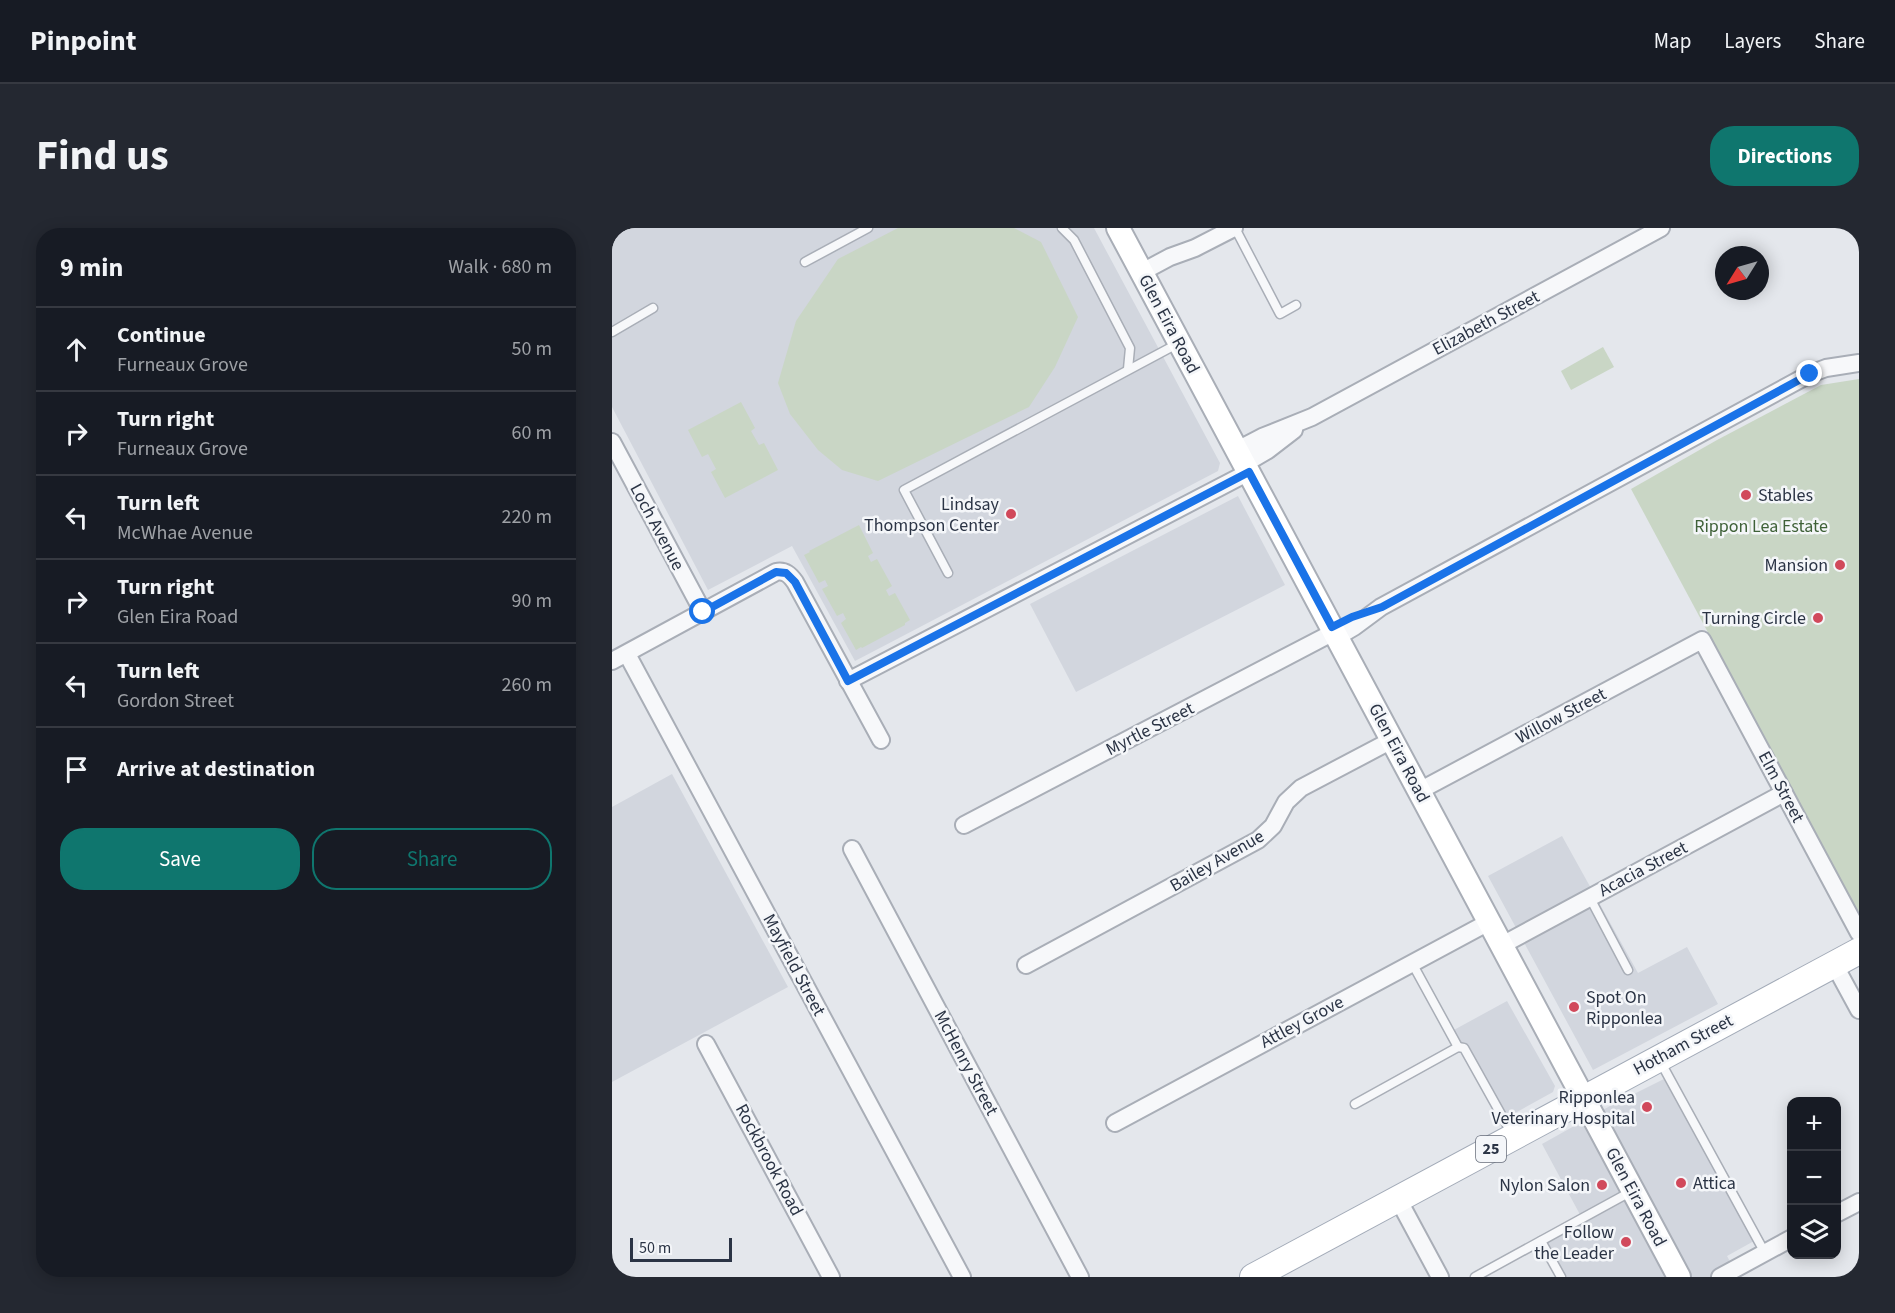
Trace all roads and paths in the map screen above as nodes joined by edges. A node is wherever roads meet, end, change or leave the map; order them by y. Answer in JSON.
{"nodes":[{"id":1,"x":867,"y":228,"type":"edge"},
{"id":2,"x":1062,"y":228,"type":"edge"},
{"id":3,"x":1118,"y":228,"type":"edge"},
{"id":4,"x":1234,"y":228,"type":"edge"},
{"id":5,"x":1661,"y":228,"type":"edge"},
{"id":6,"x":805,"y":262,"type":"dead end"},
{"id":7,"x":1144,"y":277,"type":"junction"},
{"id":8,"x":1296,"y":305,"type":"dead end"},
{"id":9,"x":652,"y":308,"type":"dead end"},
{"id":10,"x":612,"y":332,"type":"edge"},
{"id":11,"x":1179,"y":343,"type":"junction"},
{"id":12,"x":1859,"y":363,"type":"edge"},
{"id":13,"x":1128,"y":369,"type":"junction"},
{"id":14,"x":612,"y":442,"type":"edge"},
{"id":15,"x":1243,"y":462,"type":"junction"},
{"id":16,"x":948,"y":573,"type":"dead end"},
{"id":17,"x":703,"y":612,"type":"junction"},
{"id":18,"x":1334,"y":632,"type":"junction"},
{"id":19,"x":1702,"y":640,"type":"joint"},
{"id":20,"x":619,"y":658,"type":"edge"},
{"id":21,"x":848,"y":681,"type":"junction"},
{"id":22,"x":1392,"y":740,"type":"junction"},
{"id":23,"x":881,"y":741,"type":"dead end"},
{"id":24,"x":1419,"y":791,"type":"junction"},
{"id":25,"x":1784,"y":793,"type":"junction"},
{"id":26,"x":964,"y":825,"type":"dead end"},
{"id":27,"x":852,"y":849,"type":"dead end"},
{"id":28,"x":1590,"y":898,"type":"junction"},
{"id":29,"x":1489,"y":922,"type":"junction"},
{"id":30,"x":1859,"y":933,"type":"edge"},
{"id":31,"x":1502,"y":945,"type":"junction"},
{"id":32,"x":1859,"y":951,"type":"edge"},
{"id":33,"x":1412,"y":963,"type":"junction"},
{"id":34,"x":1834,"y":964,"type":"junction"},
{"id":35,"x":1026,"y":965,"type":"dead end"},
{"id":36,"x":1628,"y":970,"type":"dead end"},
{"id":37,"x":1859,"y":1010,"type":"edge"},
{"id":38,"x":706,"y":1044,"type":"dead end"},
{"id":39,"x":1458,"y":1047,"type":"junction"},
{"id":40,"x":1658,"y":1058,"type":"junction"},
{"id":41,"x":1583,"y":1098,"type":"junction"},
{"id":42,"x":1355,"y":1104,"type":"dead end"},
{"id":43,"x":1115,"y":1123,"type":"dead end"},
{"id":44,"x":1514,"y":1137,"type":"junction"},
{"id":45,"x":1633,"y":1191,"type":"junction"},
{"id":46,"x":1398,"y":1199,"type":"junction"},
{"id":47,"x":1859,"y":1202,"type":"edge"},
{"id":48,"x":1841,"y":1211,"type":"edge"},
{"id":49,"x":1787,"y":1240,"type":"edge"},
{"id":50,"x":1541,"y":1241,"type":"junction"},
{"id":51,"x":1766,"y":1252,"type":"junction"},
{"id":52,"x":831,"y":1277,"type":"edge"},
{"id":53,"x":962,"y":1277,"type":"edge"},
{"id":54,"x":1080,"y":1277,"type":"edge"},
{"id":55,"x":1253,"y":1277,"type":"edge"},
{"id":56,"x":1440,"y":1277,"type":"edge"},
{"id":57,"x":1475,"y":1277,"type":"edge"},
{"id":58,"x":1561,"y":1277,"type":"edge"},
{"id":59,"x":1679,"y":1277,"type":"edge"},
{"id":60,"x":1720,"y":1277,"type":"edge"}],
"edges":[{"from":1,"to":6,"type":"lane"},
{"from":2,"to":13,"type":"lane"},
{"from":3,"to":7,"type":"main road","name":"Glen Eira Road"},
{"from":4,"to":7,"type":"street"},
{"from":4,"to":8,"type":"lane"},
{"from":5,"to":15,"type":"street","name":"Elizabeth Street"},
{"from":7,"to":11,"type":"main road","name":"Glen Eira Road"},
{"from":9,"to":10,"type":"lane"},
{"from":11,"to":13,"type":"lane"},
{"from":11,"to":15,"type":"main road","name":"Glen Eira Road"},
{"from":12,"to":18,"type":"street","name":"Myrtle Street"},
{"from":13,"to":16,"type":"lane"},
{"from":14,"to":17,"type":"street","name":"Loch Avenue"},
{"from":15,"to":18,"type":"main road","name":"Glen Eira Road"},
{"from":15,"to":21,"type":"street","name":"Elizabeth Street"},
{"from":17,"to":20,"type":"street"},
{"from":17,"to":21,"type":"street"},
{"from":18,"to":22,"type":"main road","name":"Glen Eira Road"},
{"from":18,"to":26,"type":"street","name":"Myrtle Street"},
{"from":19,"to":24,"type":"street","name":"Willow Street"},
{"from":19,"to":25,"type":"street","name":"Elm Street"},
{"from":20,"to":53,"type":"street","name":"Mayfield Street"},
{"from":21,"to":23,"type":"street"},
{"from":22,"to":24,"type":"main road","name":"Glen Eira Road"},
{"from":22,"to":35,"type":"street","name":"Bailey Avenue"},
{"from":24,"to":29,"type":"main road","name":"Glen Eira Road"},
{"from":25,"to":28,"type":"street","name":"Acacia Street"},
{"from":25,"to":30,"type":"street","name":"Elm Street"},
{"from":27,"to":54,"type":"street","name":"McHenry Street"},
{"from":28,"to":31,"type":"street","name":"Acacia Street"},
{"from":28,"to":36,"type":"lane"},
{"from":29,"to":31,"type":"main road","name":"Glen Eira Road"},
{"from":29,"to":33,"type":"street","name":"Attley Grove"},
{"from":31,"to":41,"type":"main road","name":"Glen Eira Road"},
{"from":32,"to":34,"type":"main road","name":"Hotham Street","number":"25"},
{"from":33,"to":39,"type":"lane"},
{"from":33,"to":43,"type":"street","name":"Attley Grove"},
{"from":34,"to":37,"type":"street"},
{"from":34,"to":40,"type":"main road","name":"Hotham Street","number":"25"},
{"from":38,"to":52,"type":"street","name":"Rockbrook Road"},
{"from":39,"to":42,"type":"lane"},
{"from":39,"to":44,"type":"lane"},
{"from":40,"to":41,"type":"main road","name":"Hotham Street","number":"25"},
{"from":40,"to":51,"type":"lane"},
{"from":41,"to":44,"type":"main road","name":"Hotham Street","number":"25"},
{"from":41,"to":45,"type":"main road","name":"Glen Eira Road"},
{"from":44,"to":46,"type":"main road","name":"Hotham Street","number":"25"},
{"from":45,"to":50,"type":"lane"},
{"from":45,"to":59,"type":"main road","name":"Glen Eira Road"},
{"from":46,"to":55,"type":"main road","name":"Hotham Street","number":"25"},
{"from":46,"to":56,"type":"street"},
{"from":47,"to":48,"type":"street"},
{"from":49,"to":51,"type":"street"},
{"from":50,"to":57,"type":"lane"},
{"from":50,"to":58,"type":"lane"},
{"from":51,"to":60,"type":"street"}]}
